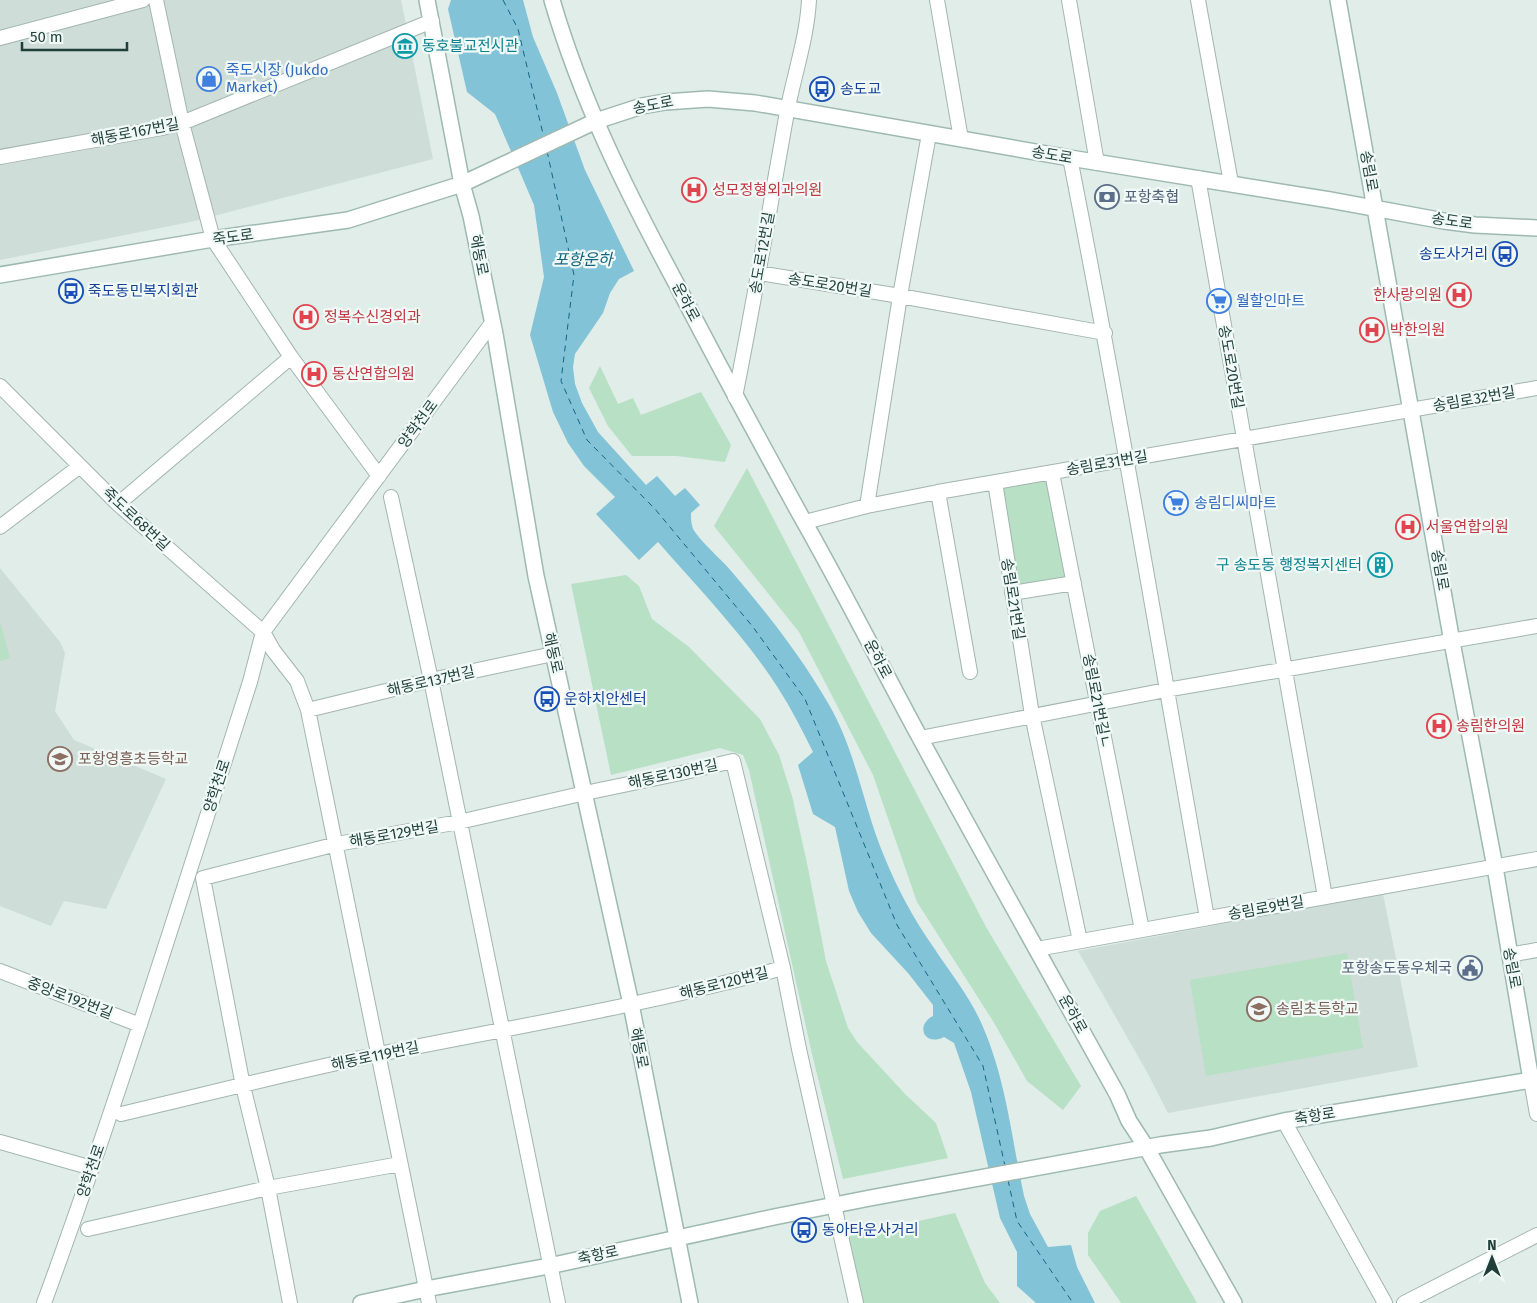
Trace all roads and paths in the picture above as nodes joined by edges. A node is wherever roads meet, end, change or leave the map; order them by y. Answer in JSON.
{"nodes":[{"id":1,"x":144,"y":0,"type":"edge"},
{"id":2,"x":156,"y":0,"type":"edge"},
{"id":3,"x":427,"y":0,"type":"edge"},
{"id":4,"x":552,"y":0,"type":"edge"},
{"id":5,"x":809,"y":0,"type":"edge"},
{"id":6,"x":937,"y":0,"type":"edge"},
{"id":7,"x":1069,"y":0,"type":"edge"},
{"id":8,"x":1198,"y":0,"type":"edge"},
{"id":9,"x":1338,"y":0,"type":"edge"},
{"id":10,"x":432,"y":21,"type":"junction"},
{"id":11,"x":0,"y":38,"type":"edge"},
{"id":12,"x":788,"y":109,"type":"junction"},
{"id":13,"x":596,"y":122,"type":"junction"},
{"id":14,"x":182,"y":123,"type":"junction"},
{"id":15,"x":929,"y":134,"type":"junction"},
{"id":16,"x":961,"y":139,"type":"junction"},
{"id":17,"x":0,"y":157,"type":"edge"},
{"id":18,"x":1070,"y":158,"type":"junction"},
{"id":19,"x":1097,"y":163,"type":"junction"},
{"id":20,"x":1198,"y":178,"type":"junction"},
{"id":21,"x":1231,"y":183,"type":"junction"},
{"id":22,"x":462,"y":184,"type":"junction"},
{"id":23,"x":1376,"y":209,"type":"junction"},
{"id":24,"x":1537,"y":228,"type":"edge"},
{"id":25,"x":213,"y":239,"type":"junction"},
{"id":26,"x":759,"y":274,"type":"junction"},
{"id":27,"x":0,"y":275,"type":"edge"},
{"id":28,"x":900,"y":296,"type":"junction"},
{"id":29,"x":492,"y":323,"type":"junction"},
{"id":30,"x":1105,"y":333,"type":"junction"},
{"id":31,"x":291,"y":357,"type":"junction"},
{"id":32,"x":0,"y":386,"type":"edge"},
{"id":33,"x":1537,"y":388,"type":"edge"},
{"id":34,"x":735,"y":397,"type":"junction"},
{"id":35,"x":1411,"y":409,"type":"junction"},
{"id":36,"x":1243,"y":438,"type":"junction"},
{"id":37,"x":1125,"y":460,"type":"junction"},
{"id":38,"x":80,"y":466,"type":"junction"},
{"id":39,"x":1052,"y":473,"type":"junction"},
{"id":40,"x":379,"y":476,"type":"junction"},
{"id":41,"x":995,"y":482,"type":"junction"},
{"id":42,"x":938,"y":492,"type":"junction"},
{"id":43,"x":391,"y":497,"type":"dead end"},
{"id":44,"x":118,"y":504,"type":"junction"},
{"id":45,"x":867,"y":506,"type":"junction"},
{"id":46,"x":805,"y":522,"type":"junction"},
{"id":47,"x":0,"y":528,"type":"edge"},
{"id":48,"x":1074,"y":583,"type":"junction"},
{"id":49,"x":1012,"y":593,"type":"junction"},
{"id":50,"x":1537,"y":626,"type":"edge"},
{"id":51,"x":264,"y":632,"type":"junction"},
{"id":52,"x":1452,"y":642,"type":"junction"},
{"id":53,"x":554,"y":654,"type":"junction"},
{"id":54,"x":1286,"y":670,"type":"junction"},
{"id":55,"x":970,"y":672,"type":"dead end"},
{"id":56,"x":431,"y":680,"type":"junction"},
{"id":57,"x":1166,"y":690,"type":"junction"},
{"id":58,"x":1098,"y":702,"type":"junction"},
{"id":59,"x":308,"y":710,"type":"junction"},
{"id":60,"x":1032,"y":715,"type":"junction"},
{"id":61,"x":920,"y":738,"type":"junction"},
{"id":62,"x":585,"y":793,"type":"junction"},
{"id":63,"x":459,"y":822,"type":"junction"},
{"id":64,"x":336,"y":844,"type":"junction"},
{"id":65,"x":1537,"y":859,"type":"edge"},
{"id":66,"x":1495,"y":867,"type":"junction"},
{"id":67,"x":761,"y":876,"type":"joint"},
{"id":68,"x":1325,"y":897,"type":"junction"},
{"id":69,"x":1207,"y":918,"type":"junction"},
{"id":70,"x":1142,"y":930,"type":"junction"},
{"id":71,"x":1080,"y":941,"type":"junction"},
{"id":72,"x":1037,"y":949,"type":"junction"},
{"id":73,"x":1537,"y":950,"type":"edge"},
{"id":74,"x":1509,"y":955,"type":"junction"},
{"id":75,"x":783,"y":968,"type":"junction"},
{"id":76,"x":0,"y":972,"type":"edge"},
{"id":77,"x":630,"y":1004,"type":"junction"},
{"id":78,"x":140,"y":1025,"type":"junction"},
{"id":79,"x":501,"y":1031,"type":"junction"},
{"id":80,"x":378,"y":1055,"type":"junction"},
{"id":81,"x":1534,"y":1079,"type":"edge"},
{"id":82,"x":244,"y":1086,"type":"junction"},
{"id":83,"x":120,"y":1114,"type":"dead end"},
{"id":84,"x":1537,"y":1114,"type":"edge"},
{"id":85,"x":1284,"y":1121,"type":"junction"},
{"id":86,"x":0,"y":1142,"type":"edge"},
{"id":87,"x":1146,"y":1148,"type":"junction"},
{"id":88,"x":400,"y":1164,"type":"junction"},
{"id":89,"x":92,"y":1168,"type":"junction"},
{"id":90,"x":268,"y":1188,"type":"junction"},
{"id":91,"x":834,"y":1205,"type":"junction"},
{"id":92,"x":88,"y":1229,"type":"dead end"},
{"id":93,"x":1537,"y":1235,"type":"edge"},
{"id":94,"x":676,"y":1238,"type":"junction"},
{"id":95,"x":550,"y":1266,"type":"junction"},
{"id":96,"x":427,"y":1296,"type":"edge"},
{"id":97,"x":44,"y":1303,"type":"edge"},
{"id":98,"x":290,"y":1303,"type":"edge"},
{"id":99,"x":361,"y":1303,"type":"edge"},
{"id":100,"x":558,"y":1303,"type":"edge"},
{"id":101,"x":690,"y":1303,"type":"edge"},
{"id":102,"x":856,"y":1303,"type":"edge"},
{"id":103,"x":1234,"y":1303,"type":"edge"},
{"id":104,"x":1385,"y":1303,"type":"edge"},
{"id":105,"x":1404,"y":1303,"type":"edge"}],
"edges":[{"from":1,"to":11,"type":"street"},
{"from":2,"to":14,"type":"street"},
{"from":3,"to":10,"type":"street","name":"해동로"},
{"from":4,"to":13,"type":"street","name":"운하로"},
{"from":5,"to":12,"type":"street","name":"송도로12번길"},
{"from":6,"to":16,"type":"street"},
{"from":7,"to":19,"type":"street"},
{"from":8,"to":21,"type":"street"},
{"from":9,"to":23,"type":"street","name":"송림로"},
{"from":10,"to":14,"type":"street","name":"해동로167번길"},
{"from":10,"to":22,"type":"street","name":"해동로"},
{"from":12,"to":13,"type":"street","name":"송도로"},
{"from":12,"to":15,"type":"street","name":"송도로"},
{"from":12,"to":26,"type":"street","name":"송도로12번길"},
{"from":13,"to":22,"type":"street","name":"송도로"},
{"from":13,"to":34,"type":"street","name":"운하로"},
{"from":14,"to":17,"type":"street","name":"해동로167번길"},
{"from":14,"to":25,"type":"street"},
{"from":15,"to":16,"type":"street","name":"송도로"},
{"from":15,"to":28,"type":"street"},
{"from":16,"to":18,"type":"street","name":"송도로"},
{"from":18,"to":19,"type":"street","name":"송도로"},
{"from":18,"to":30,"type":"street"},
{"from":19,"to":20,"type":"street","name":"송도로"},
{"from":20,"to":21,"type":"street","name":"송도로"},
{"from":20,"to":36,"type":"street","name":"송도로20번길"},
{"from":21,"to":23,"type":"street","name":"송도로"},
{"from":22,"to":25,"type":"street","name":"죽도로"},
{"from":22,"to":29,"type":"street","name":"해동로"},
{"from":23,"to":24,"type":"street","name":"송도로"},
{"from":23,"to":35,"type":"street","name":"송림로"},
{"from":25,"to":27,"type":"street","name":"죽도로"},
{"from":25,"to":31,"type":"street"},
{"from":26,"to":28,"type":"street","name":"송도로20번길"},
{"from":26,"to":34,"type":"street","name":"송도로12번길"},
{"from":28,"to":30,"type":"street","name":"송도로20번길"},
{"from":28,"to":45,"type":"street"},
{"from":29,"to":40,"type":"street","name":"양학천로"},
{"from":29,"to":53,"type":"street","name":"해동로"},
{"from":30,"to":37,"type":"street"},
{"from":31,"to":40,"type":"street"},
{"from":31,"to":44,"type":"street"},
{"from":32,"to":38,"type":"street","name":"죽도로68번길"},
{"from":33,"to":35,"type":"street","name":"송림로32번길"},
{"from":34,"to":46,"type":"street","name":"운하로"},
{"from":35,"to":36,"type":"street","name":"송림로31번길"},
{"from":35,"to":52,"type":"street","name":"송림로"},
{"from":36,"to":37,"type":"street","name":"송림로31번길"},
{"from":36,"to":54,"type":"street"},
{"from":37,"to":39,"type":"street","name":"송림로31번길"},
{"from":37,"to":57,"type":"street"},
{"from":38,"to":44,"type":"street","name":"죽도로68번길"},
{"from":38,"to":47,"type":"street"},
{"from":39,"to":41,"type":"street","name":"송림로31번길"},
{"from":39,"to":48,"type":"street","name":"송림로21번길ㄴ"},
{"from":40,"to":51,"type":"street","name":"양학천로"},
{"from":41,"to":42,"type":"street","name":"송림로31번길"},
{"from":41,"to":49,"type":"street","name":"송림로21번길"},
{"from":42,"to":45,"type":"street","name":"송림로31번길"},
{"from":42,"to":55,"type":"street"},
{"from":43,"to":56,"type":"street"},
{"from":44,"to":51,"type":"street","name":"죽도로68번길"},
{"from":45,"to":46,"type":"street","name":"송림로31번길"},
{"from":46,"to":61,"type":"street","name":"운하로"},
{"from":48,"to":49,"type":"street"},
{"from":48,"to":58,"type":"street","name":"송림로21번길ㄴ"},
{"from":49,"to":60,"type":"street","name":"송림로21번길"},
{"from":50,"to":52,"type":"street"},
{"from":51,"to":59,"type":"street","name":"죽도로68번길"},
{"from":51,"to":78,"type":"street","name":"양학천로"},
{"from":52,"to":54,"type":"street"},
{"from":52,"to":66,"type":"street","name":"송림로"},
{"from":53,"to":56,"type":"street","name":"해동로137번길"},
{"from":53,"to":62,"type":"street","name":"해동로"},
{"from":54,"to":57,"type":"street"},
{"from":54,"to":68,"type":"street"},
{"from":56,"to":59,"type":"street","name":"해동로137번길"},
{"from":56,"to":63,"type":"street"},
{"from":57,"to":58,"type":"street"},
{"from":57,"to":69,"type":"street"},
{"from":58,"to":60,"type":"street"},
{"from":58,"to":70,"type":"street","name":"송림로21번길ㄴ"},
{"from":59,"to":64,"type":"street","name":"죽도로68번길"},
{"from":60,"to":61,"type":"street"},
{"from":60,"to":71,"type":"street","name":"송림로21번길"},
{"from":61,"to":72,"type":"street","name":"운하로"},
{"from":62,"to":63,"type":"street","name":"해동로129번길"},
{"from":62,"to":67,"type":"street","name":"해동로130번길"},
{"from":62,"to":77,"type":"street","name":"해동로"},
{"from":63,"to":64,"type":"street","name":"해동로129번길"},
{"from":63,"to":79,"type":"street"},
{"from":64,"to":80,"type":"street","name":"죽도로68번길"},
{"from":64,"to":82,"type":"street","name":"해동로129번길"},
{"from":65,"to":66,"type":"street","name":"송림로9번길"},
{"from":66,"to":68,"type":"street","name":"송림로9번길"},
{"from":66,"to":74,"type":"street","name":"송림로"},
{"from":67,"to":75,"type":"street","name":"해동로120번길"},
{"from":68,"to":69,"type":"street","name":"송림로9번길"},
{"from":69,"to":70,"type":"street","name":"송림로9번길"},
{"from":70,"to":71,"type":"street","name":"송림로9번길"},
{"from":71,"to":72,"type":"street","name":"송림로9번길"},
{"from":72,"to":87,"type":"street","name":"운하로"},
{"from":73,"to":74,"type":"street"},
{"from":74,"to":81,"type":"street","name":"송림로"},
{"from":75,"to":77,"type":"street","name":"해동로120번길"},
{"from":75,"to":91,"type":"street"},
{"from":76,"to":78,"type":"street","name":"중앙로192번길"},
{"from":77,"to":79,"type":"street","name":"해동로119번길"},
{"from":77,"to":94,"type":"street","name":"해동로"},
{"from":78,"to":89,"type":"street","name":"양학천로"},
{"from":79,"to":80,"type":"street","name":"해동로119번길"},
{"from":79,"to":95,"type":"street"},
{"from":80,"to":82,"type":"street","name":"해동로119번길"},
{"from":80,"to":88,"type":"street","name":"죽도로68번길"},
{"from":81,"to":84,"type":"street"},
{"from":81,"to":85,"type":"street","name":"축항로"},
{"from":82,"to":83,"type":"street","name":"해동로119번길"},
{"from":82,"to":90,"type":"street"},
{"from":85,"to":87,"type":"street","name":"축항로"},
{"from":85,"to":104,"type":"street"},
{"from":86,"to":89,"type":"street"},
{"from":87,"to":91,"type":"street","name":"축항로"},
{"from":87,"to":103,"type":"street","name":"운하로"},
{"from":88,"to":90,"type":"street"},
{"from":88,"to":96,"type":"street","name":"죽도로68번길"},
{"from":89,"to":97,"type":"street","name":"양학천로"},
{"from":90,"to":92,"type":"street"},
{"from":90,"to":98,"type":"street"},
{"from":91,"to":94,"type":"street","name":"축항로"},
{"from":91,"to":102,"type":"street"},
{"from":93,"to":105,"type":"street"},
{"from":94,"to":95,"type":"street","name":"축항로"},
{"from":94,"to":101,"type":"street","name":"해동로"},
{"from":95,"to":96,"type":"street","name":"축항로"},
{"from":95,"to":100,"type":"street"},
{"from":96,"to":99,"type":"street","name":"축항로"}]}
